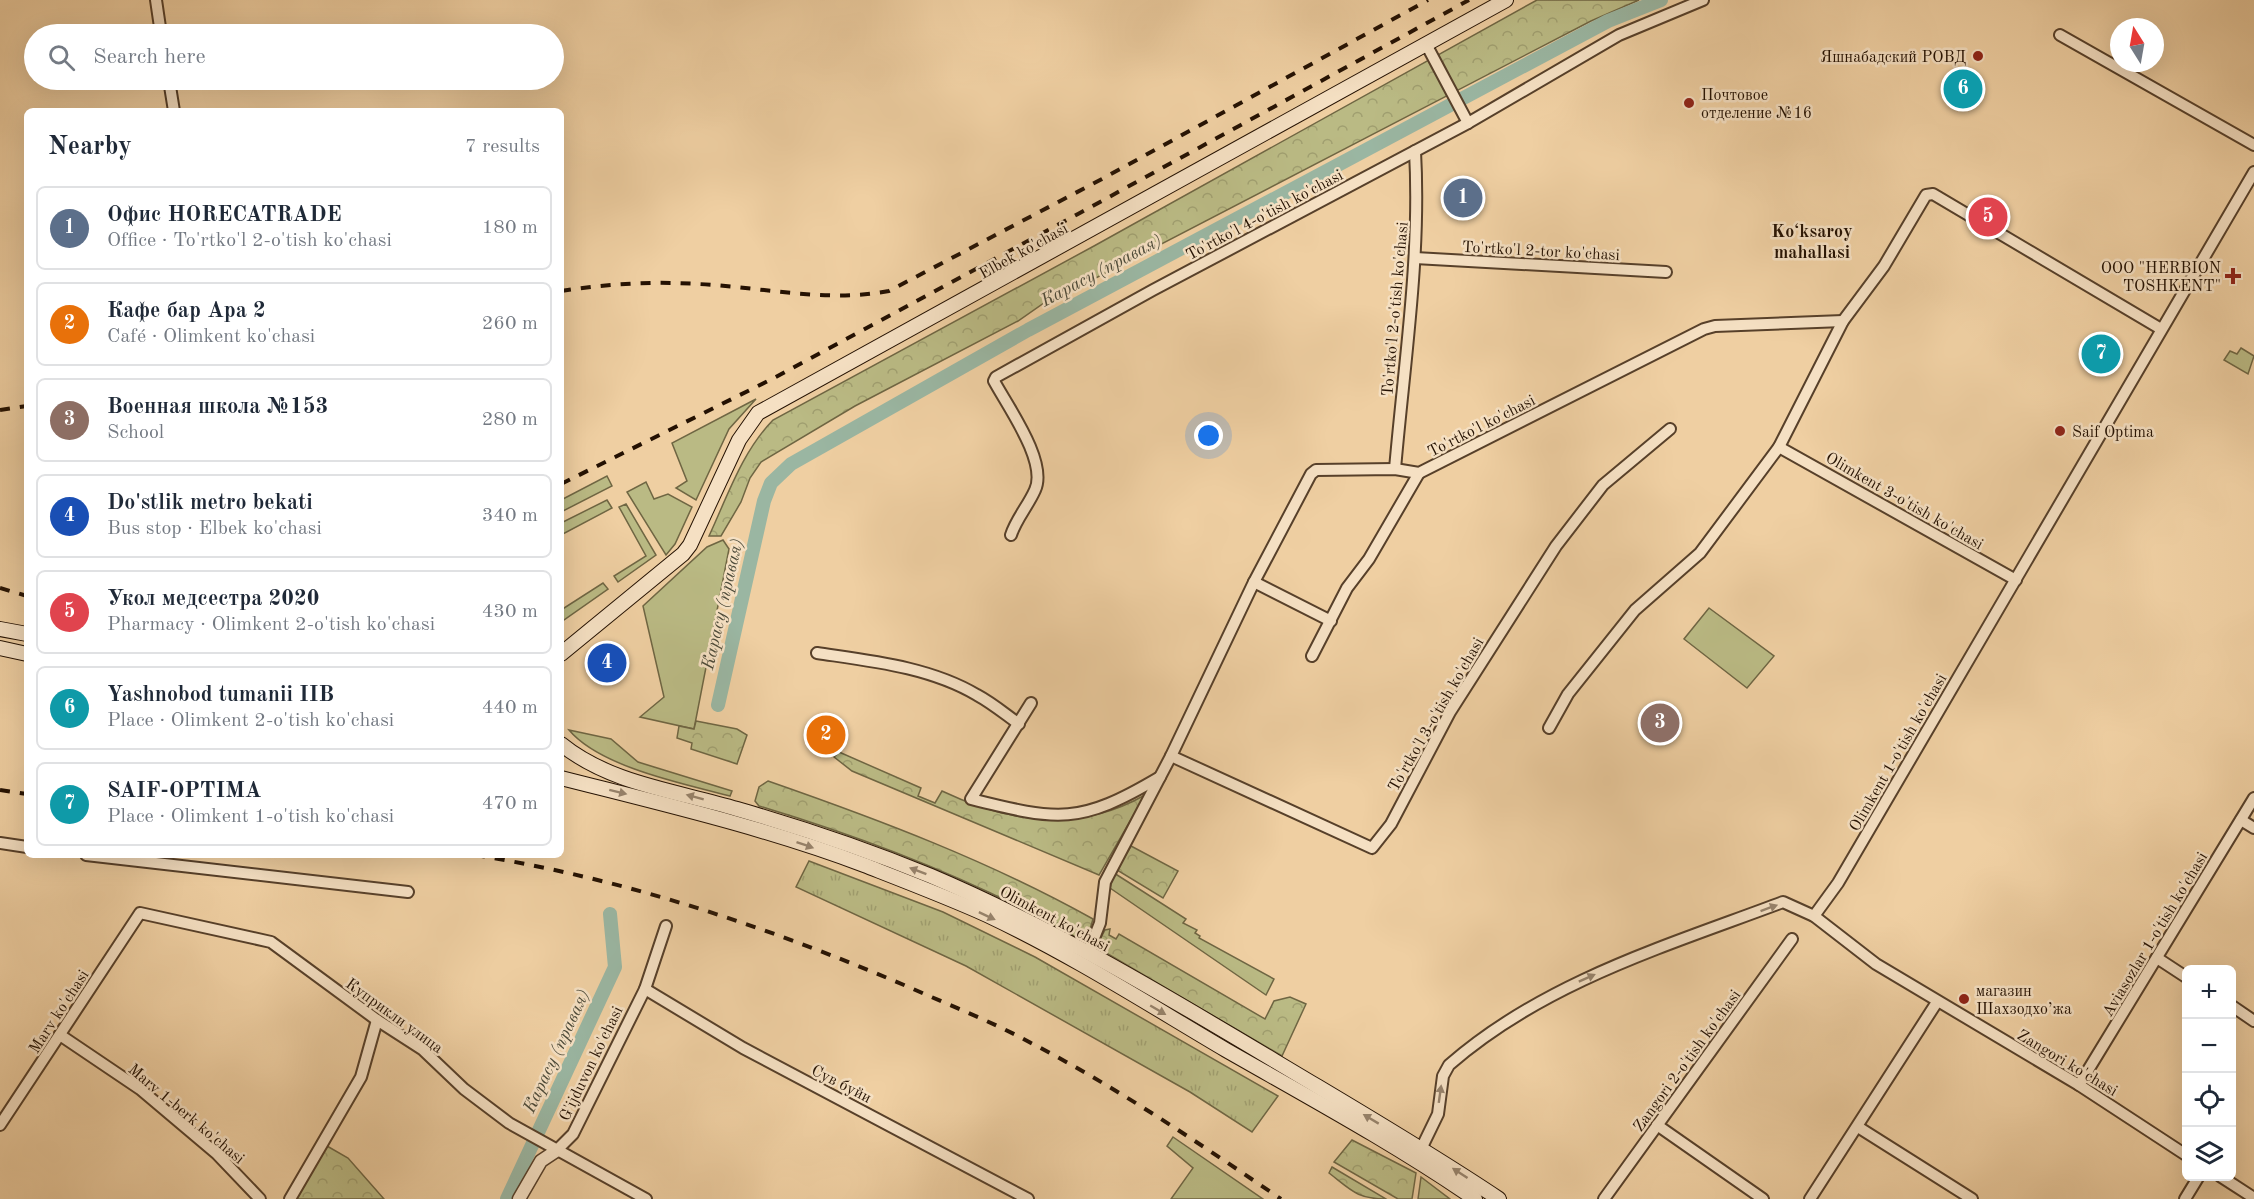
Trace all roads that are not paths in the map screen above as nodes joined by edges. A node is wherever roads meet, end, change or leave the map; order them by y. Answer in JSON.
{"nodes":[{"id":1,"x":156,"y":0,"type":"edge"},
{"id":2,"x":1506,"y":0,"type":"edge"},
{"id":3,"x":1702,"y":0,"type":"edge"},
{"id":4,"x":160,"y":24,"type":"edge"},
{"id":5,"x":2060,"y":35,"type":"dead end"},
{"id":6,"x":1426,"y":44,"type":"junction"},
{"id":7,"x":171,"y":90,"type":"edge"},
{"id":8,"x":174,"y":108,"type":"edge"},
{"id":9,"x":1468,"y":123,"type":"junction"},
{"id":10,"x":2254,"y":145,"type":"edge"},
{"id":11,"x":1415,"y":151,"type":"junction"},
{"id":12,"x":2254,"y":172,"type":"edge"},
{"id":13,"x":1414,"y":258,"type":"junction"},
{"id":14,"x":1666,"y":272,"type":"dead end"},
{"id":15,"x":1843,"y":321,"type":"junction"},
{"id":16,"x":2161,"y":329,"type":"junction"},
{"id":17,"x":1670,"y":429,"type":"dead end"},
{"id":18,"x":1779,"y":447,"type":"junction"},
{"id":19,"x":1395,"y":469,"type":"junction"},
{"id":20,"x":1419,"y":473,"type":"junction"},
{"id":21,"x":1011,"y":535,"type":"dead end"},
{"id":22,"x":2016,"y":580,"type":"junction"},
{"id":23,"x":1254,"y":582,"type":"junction"},
{"id":24,"x":626,"y":601,"type":"junction"},
{"id":25,"x":1331,"y":621,"type":"junction"},
{"id":26,"x":0,"y":628,"type":"edge"},
{"id":27,"x":24,"y":633,"type":"edge"},
{"id":28,"x":564,"y":643,"type":"edge"},
{"id":29,"x":0,"y":648,"type":"edge"},
{"id":30,"x":564,"y":652,"type":"edge"},
{"id":31,"x":24,"y":653,"type":"edge"},
{"id":32,"x":817,"y":653,"type":"dead end"},
{"id":33,"x":1312,"y":657,"type":"dead end"},
{"id":34,"x":1031,"y":703,"type":"dead end"},
{"id":35,"x":1019,"y":724,"type":"junction"},
{"id":36,"x":1549,"y":728,"type":"dead end"},
{"id":37,"x":564,"y":746,"type":"edge"},
{"id":38,"x":1171,"y":756,"type":"junction"},
{"id":39,"x":1160,"y":777,"type":"junction"},
{"id":40,"x":564,"y":779,"type":"edge"},
{"id":41,"x":2254,"y":798,"type":"edge"},
{"id":42,"x":2241,"y":820,"type":"junction"},
{"id":43,"x":2254,"y":828,"type":"edge"},
{"id":44,"x":0,"y":843,"type":"edge"},
{"id":45,"x":24,"y":847,"type":"edge"},
{"id":46,"x":113,"y":858,"type":"edge"},
{"id":47,"x":408,"y":892,"type":"dead end"},
{"id":48,"x":140,"y":913,"type":"joint"},
{"id":49,"x":1814,"y":916,"type":"junction"},
{"id":50,"x":666,"y":926,"type":"dead end"},
{"id":51,"x":1792,"y":939,"type":"dead end"},
{"id":52,"x":1088,"y":952,"type":"junction"},
{"id":53,"x":2157,"y":958,"type":"junction"},
{"id":54,"x":2182,"y":974,"type":"edge"},
{"id":55,"x":645,"y":989,"type":"junction"},
{"id":56,"x":1937,"y":1002,"type":"junction"},
{"id":57,"x":2236,"y":1009,"type":"edge"},
{"id":58,"x":377,"y":1020,"type":"junction"},
{"id":59,"x":2254,"y":1021,"type":"edge"},
{"id":60,"x":60,"y":1035,"type":"junction"},
{"id":61,"x":2079,"y":1085,"type":"junction"},
{"id":62,"x":0,"y":1125,"type":"edge"},
{"id":63,"x":1657,"y":1125,"type":"junction"},
{"id":64,"x":1858,"y":1127,"type":"junction"},
{"id":65,"x":550,"y":1147,"type":"junction"},
{"id":66,"x":1421,"y":1149,"type":"junction"},
{"id":67,"x":2182,"y":1152,"type":"edge"},
{"id":68,"x":2196,"y":1181,"type":"edge"},
{"id":69,"x":2228,"y":1181,"type":"edge"},
{"id":70,"x":2254,"y":1198,"type":"edge"},
{"id":71,"x":260,"y":1199,"type":"edge"},
{"id":72,"x":290,"y":1199,"type":"edge"},
{"id":73,"x":519,"y":1199,"type":"edge"},
{"id":74,"x":646,"y":1199,"type":"edge"},
{"id":75,"x":1028,"y":1199,"type":"edge"},
{"id":76,"x":1475,"y":1199,"type":"edge"},
{"id":77,"x":1499,"y":1199,"type":"edge"},
{"id":78,"x":1604,"y":1199,"type":"edge"},
{"id":79,"x":1763,"y":1199,"type":"edge"},
{"id":80,"x":1810,"y":1199,"type":"edge"},
{"id":81,"x":1972,"y":1199,"type":"edge"},
{"id":82,"x":2185,"y":1199,"type":"edge"}],
"edges":[{"from":1,"to":4,"type":"street"},
{"from":2,"to":6,"type":"main road","name":"Elbek ko'chasi"},
{"from":3,"to":9,"type":"street","name":"To'rtko'l 4-o'tish ko'chasi"},
{"from":5,"to":10,"type":"street"},
{"from":6,"to":9,"type":"street"},
{"from":6,"to":24,"type":"main road","name":"Elbek ko'chasi"},
{"from":7,"to":8,"type":"street"},
{"from":9,"to":11,"type":"street","name":"To'rtko'l 4-o'tish ko'chasi"},
{"from":11,"to":13,"type":"street","name":"To'rtko'l 2-o'tish ko'chasi"},
{"from":11,"to":21,"type":"street","name":"To'rtko'l 4-o'tish ko'chasi"},
{"from":12,"to":16,"type":"street","name":"Olimkent 1-o'tish ko'chasi"},
{"from":13,"to":14,"type":"street","name":"To'rtko'l 2-tor ko'chasi"},
{"from":13,"to":19,"type":"street","name":"To'rtko'l 2-o'tish ko'chasi"},
{"from":15,"to":16,"type":"street"},
{"from":15,"to":18,"type":"street"},
{"from":15,"to":20,"type":"street","name":"To'rtko'l ko'chasi"},
{"from":16,"to":22,"type":"street","name":"Olimkent 1-o'tish ko'chasi"},
{"from":17,"to":38,"type":"street","name":"To'rtko'l 3-o'tish ko'chasi"},
{"from":18,"to":22,"type":"street","name":"Olimkent 3-o'tish ko'chasi"},
{"from":18,"to":36,"type":"street"},
{"from":19,"to":20,"type":"street","name":"To'rtko'l ko'chasi"},
{"from":19,"to":23,"type":"street","name":"To'rtko'l ko'chasi"},
{"from":20,"to":25,"type":"street"},
{"from":22,"to":49,"type":"street","name":"Olimkent 1-o'tish ko'chasi"},
{"from":23,"to":25,"type":"street"},
{"from":23,"to":38,"type":"street","name":"To'rtko'l ko'chasi"},
{"from":24,"to":28,"type":"main road","name":"Elbek ko'chasi"},
{"from":24,"to":30,"type":"main road","name":"Elbek ko'chasi"},
{"from":25,"to":33,"type":"street"},
{"from":26,"to":27,"type":"main road"},
{"from":29,"to":31,"type":"main road"},
{"from":32,"to":35,"type":"street"},
{"from":34,"to":35,"type":"street"},
{"from":35,"to":39,"type":"street"},
{"from":52,"to":37,"type":"main road","name":"Olimkent ko'chasi","one_way":true},
{"from":38,"to":39,"type":"street","name":"To'rtko'l ko'chasi"},
{"from":39,"to":52,"type":"street","name":"To'rtko'l ko'chasi"},
{"from":40,"to":76,"type":"main road","name":"Olimkent ko'chasi","one_way":true},
{"from":41,"to":42,"type":"street","name":"Aviasozlar 1-o'tish ko'chasi"},
{"from":42,"to":43,"type":"street"},
{"from":42,"to":53,"type":"street","name":"Aviasozlar 1-o'tish ko'chasi"},
{"from":44,"to":45,"type":"street"},
{"from":46,"to":47,"type":"street"},
{"from":48,"to":58,"type":"street","name":"Куприкли улица"},
{"from":48,"to":60,"type":"street","name":"Marv ko'chasi"},
{"from":49,"to":56,"type":"street","name":"Zangori ko'chasi"},
{"from":66,"to":49,"type":"street","one_way":true},
{"from":50,"to":55,"type":"street","name":"G'ijduvon ko'chasi"},
{"from":51,"to":63,"type":"street","name":"Zangori 2-o'tish ko'chasi"},
{"from":66,"to":52,"type":"main road","name":"Olimkent ko'chasi","one_way":true},
{"from":53,"to":54,"type":"street"},
{"from":53,"to":61,"type":"street","name":"Aviasozlar 1-o'tish ko'chasi"},
{"from":55,"to":65,"type":"street","name":"G'ijduvon ko'chasi"},
{"from":55,"to":75,"type":"street","name":"Сув буйи"},
{"from":56,"to":61,"type":"street","name":"Zangori ko'chasi"},
{"from":56,"to":64,"type":"street"},
{"from":57,"to":59,"type":"street"},
{"from":58,"to":65,"type":"street","name":"Куприкли улица"},
{"from":58,"to":72,"type":"street"},
{"from":60,"to":62,"type":"street","name":"Marv ko'chasi"},
{"from":60,"to":71,"type":"street","name":"Marv 1-berk ko'chasi"},
{"from":61,"to":67,"type":"street","name":"Zangori ko'chasi"},
{"from":63,"to":78,"type":"street","name":"Zangori 2-o'tish ko'chasi"},
{"from":63,"to":79,"type":"street"},
{"from":64,"to":80,"type":"street"},
{"from":64,"to":81,"type":"street"},
{"from":65,"to":73,"type":"street","name":"G'ijduvon ko'chasi"},
{"from":65,"to":74,"type":"street","name":"Куприкли улица"},
{"from":77,"to":66,"type":"main road","name":"Olimkent ko'chasi","one_way":true},
{"from":68,"to":82,"type":"street"},
{"from":69,"to":70,"type":"street"}]}
